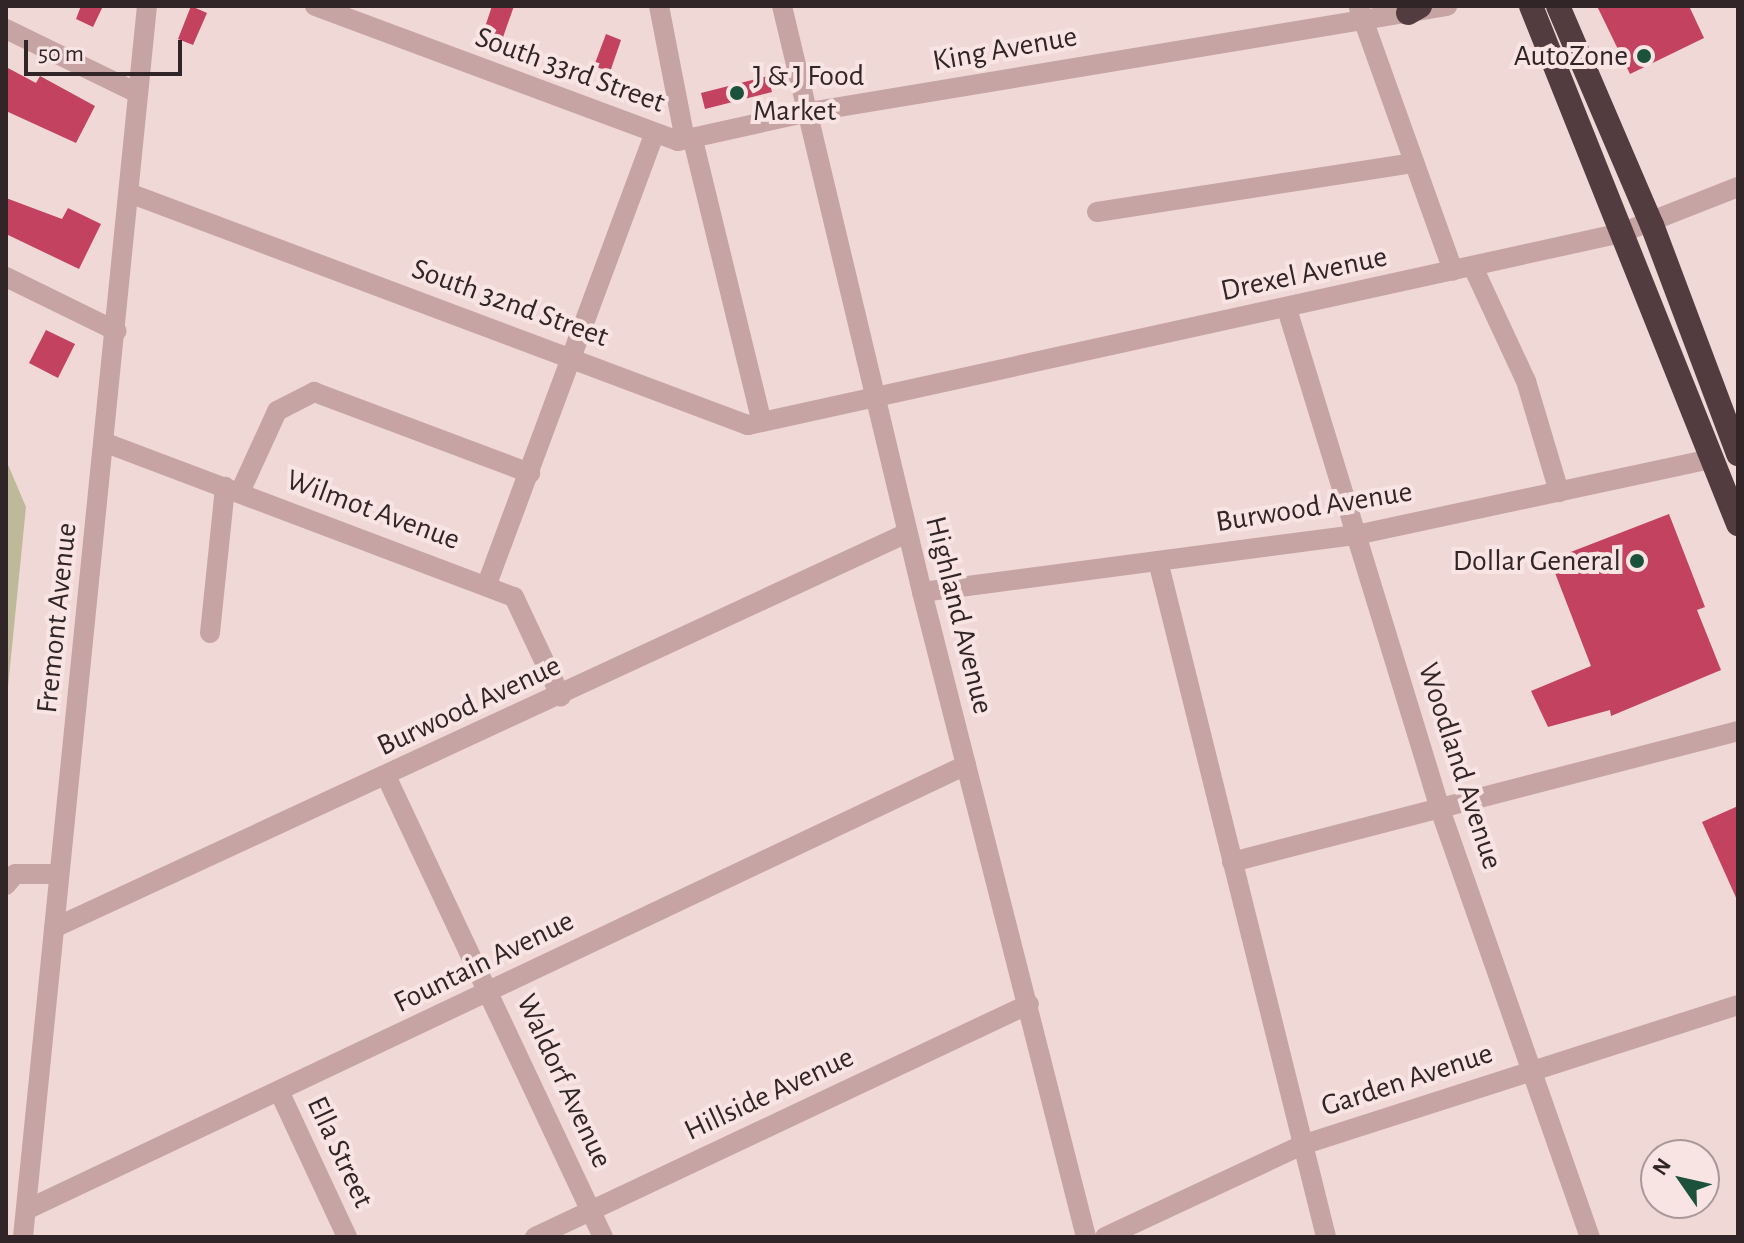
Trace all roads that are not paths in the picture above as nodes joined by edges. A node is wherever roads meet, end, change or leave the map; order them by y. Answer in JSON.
{"nodes":[{"id":1,"x":147,"y":6,"type":"edge"},
{"id":2,"x":315,"y":6,"type":"edge"},
{"id":3,"x":659,"y":6,"type":"edge"},
{"id":4,"x":782,"y":6,"type":"edge"},
{"id":5,"x":1447,"y":6,"type":"edge"},
{"id":6,"x":1531,"y":6,"type":"edge"},
{"id":7,"x":1558,"y":6,"type":"edge"},
{"id":8,"x":1414,"y":9,"type":"edge"},
{"id":9,"x":1360,"y":12,"type":"edge"},
{"id":10,"x":6,"y":29,"type":"edge"},
{"id":11,"x":137,"y":93,"type":"junction"},
{"id":12,"x":809,"y":112,"type":"junction"},
{"id":13,"x":654,"y":134,"type":"junction"},
{"id":14,"x":689,"y":140,"type":"junction"},
{"id":15,"x":1414,"y":163,"type":"junction"},
{"id":16,"x":1738,"y":187,"type":"edge"},
{"id":17,"x":129,"y":193,"type":"junction"},
{"id":18,"x":1097,"y":212,"type":"dead end"},
{"id":19,"x":1652,"y":225,"type":"junction"},
{"id":20,"x":1621,"y":233,"type":"junction"},
{"id":21,"x":1463,"y":269,"type":"junction"},
{"id":22,"x":6,"y":277,"type":"edge"},
{"id":23,"x":1287,"y":309,"type":"junction"},
{"id":24,"x":116,"y":331,"type":"junction"},
{"id":25,"x":574,"y":358,"type":"junction"},
{"id":26,"x":875,"y":393,"type":"junction"},
{"id":27,"x":762,"y":422,"type":"junction"},
{"id":28,"x":106,"y":443,"type":"junction"},
{"id":29,"x":1738,"y":454,"type":"edge"},
{"id":30,"x":1712,"y":459,"type":"junction"},
{"id":31,"x":530,"y":473,"type":"junction"},
{"id":32,"x":233,"y":490,"type":"junction"},
{"id":33,"x":1559,"y":492,"type":"junction"},
{"id":34,"x":1738,"y":524,"type":"edge"},
{"id":35,"x":907,"y":533,"type":"junction"},
{"id":36,"x":1356,"y":535,"type":"junction"},
{"id":37,"x":1158,"y":561,"type":"junction"},
{"id":38,"x":487,"y":584,"type":"junction"},
{"id":39,"x":922,"y":592,"type":"junction"},
{"id":40,"x":210,"y":633,"type":"dead end"},
{"id":41,"x":561,"y":697,"type":"junction"},
{"id":42,"x":1738,"y":731,"type":"edge"},
{"id":43,"x":966,"y":765,"type":"junction"},
{"id":44,"x":387,"y":778,"type":"junction"},
{"id":45,"x":1441,"y":812,"type":"junction"},
{"id":46,"x":1232,"y":862,"type":"junction"},
{"id":47,"x":59,"y":874,"type":"junction"},
{"id":48,"x":6,"y":885,"type":"edge"},
{"id":49,"x":54,"y":928,"type":"junction"},
{"id":50,"x":490,"y":994,"type":"junction"},
{"id":51,"x":1029,"y":1004,"type":"junction"},
{"id":52,"x":1738,"y":1005,"type":"edge"},
{"id":53,"x":1533,"y":1071,"type":"junction"},
{"id":54,"x":279,"y":1091,"type":"junction"},
{"id":55,"x":1302,"y":1145,"type":"junction"},
{"id":56,"x":26,"y":1210,"type":"junction"},
{"id":57,"x":591,"y":1211,"type":"junction"},
{"id":58,"x":23,"y":1237,"type":"edge"},
{"id":59,"x":347,"y":1237,"type":"edge"},
{"id":60,"x":535,"y":1237,"type":"edge"},
{"id":61,"x":603,"y":1237,"type":"edge"},
{"id":62,"x":1086,"y":1237,"type":"edge"},
{"id":63,"x":1105,"y":1237,"type":"edge"},
{"id":64,"x":1326,"y":1237,"type":"edge"},
{"id":65,"x":1590,"y":1237,"type":"edge"}],
"edges":[{"from":1,"to":11,"type":"street","name":"Fremont Avenue"},
{"from":2,"to":13,"type":"street","name":"South 33rd Street"},
{"from":3,"to":14,"type":"street"},
{"from":4,"to":12,"type":"street","name":"Highland Avenue"},
{"from":5,"to":8,"type":"street","name":"King Avenue"},
{"from":6,"to":20,"type":"highway"},
{"from":7,"to":19,"type":"highway"},
{"from":8,"to":9,"type":"street","name":"King Avenue"},
{"from":9,"to":12,"type":"street","name":"King Avenue"},
{"from":9,"to":15,"type":"street"},
{"from":10,"to":11,"type":"street"},
{"from":11,"to":17,"type":"street","name":"Fremont Avenue"},
{"from":12,"to":14,"type":"street","name":"South 33rd Street"},
{"from":12,"to":26,"type":"street","name":"Highland Avenue"},
{"from":13,"to":14,"type":"street","name":"South 33rd Street"},
{"from":13,"to":25,"type":"street"},
{"from":14,"to":27,"type":"street"},
{"from":15,"to":18,"type":"street"},
{"from":15,"to":21,"type":"street"},
{"from":16,"to":19,"type":"street","name":"Drexel Avenue"},
{"from":17,"to":24,"type":"street","name":"Fremont Avenue"},
{"from":17,"to":25,"type":"street","name":"South 32nd Street"},
{"from":19,"to":20,"type":"street","name":"Drexel Avenue"},
{"from":19,"to":29,"type":"highway"},
{"from":20,"to":21,"type":"street","name":"Drexel Avenue"},
{"from":20,"to":30,"type":"highway"},
{"from":21,"to":23,"type":"street","name":"Drexel Avenue"},
{"from":21,"to":33,"type":"street"},
{"from":22,"to":24,"type":"street"},
{"from":23,"to":26,"type":"street","name":"Drexel Avenue"},
{"from":23,"to":36,"type":"street","name":"Woodland Avenue"},
{"from":24,"to":28,"type":"street","name":"Fremont Avenue"},
{"from":25,"to":27,"type":"street","name":"South 32nd Street"},
{"from":25,"to":31,"type":"street"},
{"from":26,"to":27,"type":"street","name":"South 32nd Street"},
{"from":26,"to":35,"type":"street","name":"Highland Avenue"},
{"from":28,"to":32,"type":"street","name":"Wilmot Avenue"},
{"from":28,"to":47,"type":"street","name":"Fremont Avenue"},
{"from":30,"to":33,"type":"street","name":"Burwood Avenue"},
{"from":30,"to":34,"type":"highway"},
{"from":31,"to":32,"type":"street"},
{"from":31,"to":38,"type":"street"},
{"from":32,"to":38,"type":"street","name":"Wilmot Avenue"},
{"from":32,"to":40,"type":"street"},
{"from":33,"to":36,"type":"street","name":"Burwood Avenue"},
{"from":35,"to":39,"type":"street","name":"Highland Avenue"},
{"from":35,"to":41,"type":"street","name":"Burwood Avenue"},
{"from":36,"to":37,"type":"street","name":"Burwood Avenue"},
{"from":36,"to":45,"type":"street","name":"Woodland Avenue"},
{"from":37,"to":39,"type":"street","name":"Burwood Avenue"},
{"from":37,"to":46,"type":"street"},
{"from":38,"to":41,"type":"street","name":"Wilmot Avenue"},
{"from":39,"to":43,"type":"street","name":"Highland Avenue"},
{"from":41,"to":44,"type":"street","name":"Burwood Avenue"},
{"from":42,"to":45,"type":"street"},
{"from":43,"to":50,"type":"street","name":"Fountain Avenue"},
{"from":43,"to":51,"type":"street","name":"Highland Avenue"},
{"from":44,"to":49,"type":"street","name":"Burwood Avenue"},
{"from":44,"to":50,"type":"street","name":"Waldorf Avenue"},
{"from":45,"to":46,"type":"street"},
{"from":45,"to":53,"type":"street","name":"Woodland Avenue"},
{"from":46,"to":55,"type":"street"},
{"from":47,"to":48,"type":"street"},
{"from":47,"to":49,"type":"street","name":"Fremont Avenue"},
{"from":49,"to":56,"type":"street","name":"Fremont Avenue"},
{"from":50,"to":54,"type":"street","name":"Fountain Avenue"},
{"from":50,"to":57,"type":"street","name":"Waldorf Avenue"},
{"from":51,"to":57,"type":"street","name":"Hillside Avenue"},
{"from":51,"to":62,"type":"street","name":"Highland Avenue"},
{"from":52,"to":53,"type":"street","name":"Garden Avenue"},
{"from":53,"to":55,"type":"street","name":"Garden Avenue"},
{"from":53,"to":65,"type":"street","name":"Woodland Avenue"},
{"from":54,"to":56,"type":"street","name":"Fountain Avenue"},
{"from":54,"to":59,"type":"street","name":"Ella Street"},
{"from":55,"to":63,"type":"street","name":"Garden Avenue"},
{"from":55,"to":64,"type":"street"},
{"from":56,"to":58,"type":"street","name":"Fremont Avenue"},
{"from":57,"to":60,"type":"street","name":"Hillside Avenue"},
{"from":57,"to":61,"type":"street","name":"Waldorf Avenue"}]}
